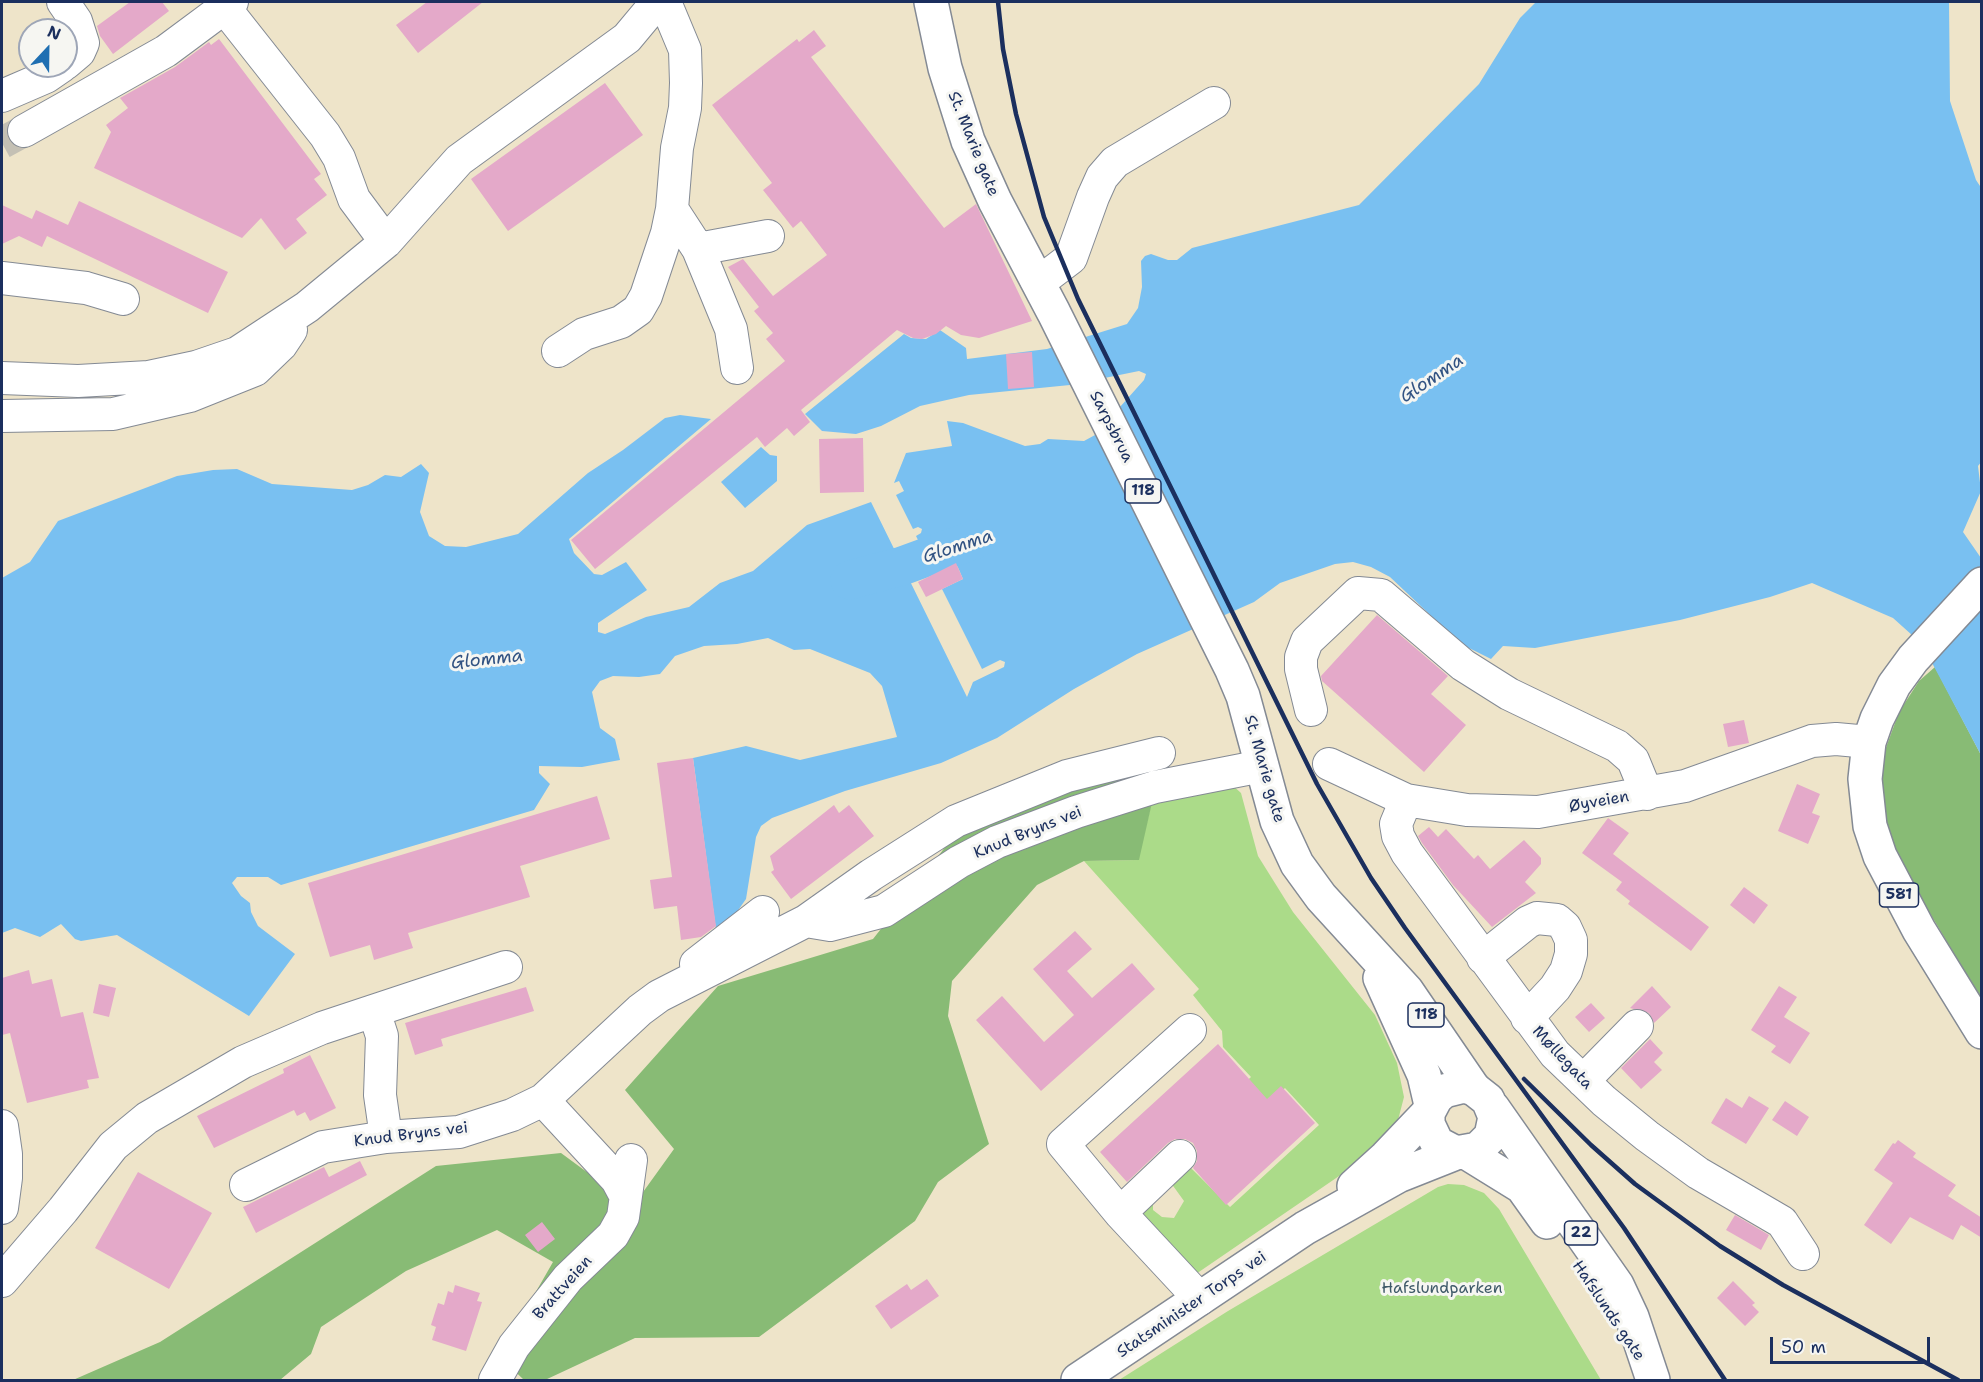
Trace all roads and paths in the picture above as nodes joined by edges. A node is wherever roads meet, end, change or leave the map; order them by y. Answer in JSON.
{"nodes":[{"id":1,"x":63,"y":2,"type":"edge"},
{"id":2,"x":657,"y":2,"type":"edge"},
{"id":3,"x":665,"y":2,"type":"edge"},
{"id":4,"x":228,"y":4,"type":"edge"},
{"id":5,"x":932,"y":10,"type":"edge"},
{"id":6,"x":74,"y":18,"type":"edge"},
{"id":7,"x":78,"y":27,"type":"edge"},
{"id":8,"x":78,"y":53,"type":"edge"},
{"id":9,"x":44,"y":78,"type":"edge"},
{"id":10,"x":2,"y":96,"type":"edge"},
{"id":11,"x":1214,"y":103,"type":"dead end"},
{"id":12,"x":24,"y":131,"type":"tunnel mouth"},
{"id":13,"x":672,"y":209,"type":"junction"},
{"id":14,"x":768,"y":236,"type":"dead end"},
{"id":15,"x":386,"y":242,"type":"junction"},
{"id":16,"x":698,"y":249,"type":"junction"},
{"id":17,"x":2,"y":278,"type":"edge"},
{"id":18,"x":1036,"y":279,"type":"junction"},
{"id":19,"x":123,"y":299,"type":"dead end"},
{"id":20,"x":307,"y":307,"type":"junction"},
{"id":21,"x":1054,"y":313,"type":"joint"},
{"id":22,"x":558,"y":351,"type":"dead end"},
{"id":23,"x":737,"y":368,"type":"dead end"},
{"id":24,"x":2,"y":378,"type":"edge"},
{"id":25,"x":2,"y":416,"type":"edge"},
{"id":26,"x":1982,"y":584,"type":"edge"},
{"id":27,"x":1232,"y":670,"type":"joint"},
{"id":28,"x":1311,"y":710,"type":"dead end"},
{"id":29,"x":1869,"y":742,"type":"junction"},
{"id":30,"x":1159,"y":753,"type":"dead end"},
{"id":31,"x":1329,"y":764,"type":"dead end"},
{"id":32,"x":1262,"y":766,"type":"junction"},
{"id":33,"x":1647,"y":794,"type":"junction"},
{"id":34,"x":1406,"y":801,"type":"junction"},
{"id":35,"x":763,"y":912,"type":"dead end"},
{"id":36,"x":806,"y":921,"type":"junction"},
{"id":37,"x":1368,"y":949,"type":"junction"},
{"id":38,"x":1483,"y":958,"type":"junction"},
{"id":39,"x":506,"y":967,"type":"dead end"},
{"id":40,"x":702,"y":974,"type":"junction"},
{"id":41,"x":374,"y":1011,"type":"junction"},
{"id":42,"x":1527,"y":1018,"type":"junction"},
{"id":43,"x":1637,"y":1026,"type":"dead end"},
{"id":44,"x":1190,"y":1030,"type":"dead end"},
{"id":45,"x":1982,"y":1032,"type":"edge"},
{"id":46,"x":1583,"y":1081,"type":"junction"},
{"id":47,"x":1483,"y":1098,"type":"junction"},
{"id":48,"x":543,"y":1101,"type":"junction"},
{"id":49,"x":1429,"y":1109,"type":"junction"},
{"id":50,"x":2,"y":1126,"type":"edge"},
{"id":51,"x":386,"y":1137,"type":"junction"},
{"id":52,"x":1462,"y":1153,"type":"junction"},
{"id":53,"x":1180,"y":1156,"type":"dead end"},
{"id":54,"x":631,"y":1160,"type":"dead end"},
{"id":55,"x":246,"y":1185,"type":"dead end"},
{"id":56,"x":624,"y":1195,"type":"junction"},
{"id":57,"x":2,"y":1208,"type":"edge"},
{"id":58,"x":1120,"y":1213,"type":"junction"},
{"id":59,"x":1305,"y":1228,"type":"junction"},
{"id":60,"x":1803,"y":1254,"type":"dead end"},
{"id":61,"x":2,"y":1281,"type":"edge"},
{"id":62,"x":1200,"y":1299,"type":"junction"},
{"id":63,"x":1651,"y":1375,"type":"edge"},
{"id":64,"x":495,"y":1380,"type":"edge"},
{"id":65,"x":1078,"y":1380,"type":"edge"}],
"edges":[{"from":1,"to":6,"type":"street"},
{"from":2,"to":15,"type":"street"},
{"from":3,"to":13,"type":"street"},
{"from":4,"to":12,"type":"street"},
{"from":4,"to":15,"type":"street"},
{"from":5,"to":18,"type":"main road","name":"St. Marie gate","number":"118"},
{"from":7,"to":8,"type":"street"},
{"from":9,"to":10,"type":"street"},
{"from":11,"to":18,"type":"street"},
{"from":13,"to":16,"type":"street"},
{"from":13,"to":22,"type":"street"},
{"from":14,"to":16,"type":"street"},
{"from":15,"to":20,"type":"street"},
{"from":16,"to":23,"type":"street"},
{"from":17,"to":19,"type":"street"},
{"from":18,"to":21,"type":"main road","name":"St. Marie gate","number":"118"},
{"from":20,"to":24,"type":"street"},
{"from":20,"to":25,"type":"street"},
{"from":21,"to":27,"type":"main road","name":"Sarpsbrua","number":"118"},
{"from":26,"to":29,"type":"main road","number":"581"},
{"from":27,"to":32,"type":"main road","name":"St. Marie gate","number":"118"},
{"from":28,"to":33,"type":"street"},
{"from":29,"to":33,"type":"street","name":"Øyveien"},
{"from":29,"to":45,"type":"main road","number":"581"},
{"from":30,"to":36,"type":"street","name":"Knud Bryns vei"},
{"from":31,"to":34,"type":"street","name":"Øyveien"},
{"from":32,"to":36,"type":"street","name":"Knud Bryns vei"},
{"from":32,"to":37,"type":"main road","name":"St. Marie gate","number":"118"},
{"from":33,"to":34,"type":"street","name":"Øyveien"},
{"from":34,"to":38,"type":"street","name":"Møllegata"},
{"from":35,"to":40,"type":"street"},
{"from":36,"to":40,"type":"street","name":"Knud Bryns vei"},
{"from":37,"to":47,"type":"main road","name":"St. Marie gate","number":"118"},
{"from":37,"to":49,"type":"main road","name":"St. Marie gate","number":"118"},
{"from":38,"to":42,"type":"street","name":"Møllegata"},
{"from":38,"to":42,"type":"street"},
{"from":39,"to":41,"type":"street"},
{"from":40,"to":48,"type":"street","name":"Knud Bryns vei"},
{"from":41,"to":51,"type":"street"},
{"from":41,"to":61,"type":"street"},
{"from":42,"to":46,"type":"street","name":"Møllegata"},
{"from":43,"to":46,"type":"street"},
{"from":44,"to":58,"type":"street"},
{"from":46,"to":60,"type":"street","name":"Møllegata"},
{"from":47,"to":49,"type":"main road"},
{"from":47,"to":52,"type":"main road"},
{"from":47,"to":63,"type":"main road","name":"Hafslunds gate","number":"22"},
{"from":48,"to":51,"type":"street","name":"Knud Bryns vei"},
{"from":48,"to":56,"type":"street"},
{"from":49,"to":52,"type":"main road","number":"22"},
{"from":49,"to":59,"type":"main road","name":"Statsminister Torps vei"},
{"from":50,"to":57,"type":"street"},
{"from":51,"to":55,"type":"street","name":"Knud Bryns vei"},
{"from":52,"to":59,"type":"main road","name":"Statsminister Torps vei"},
{"from":52,"to":63,"type":"main road","name":"Hafslunds gate","number":"22"},
{"from":53,"to":58,"type":"street"},
{"from":54,"to":56,"type":"street","name":"Brattveien"},
{"from":56,"to":64,"type":"street","name":"Brattveien"},
{"from":58,"to":62,"type":"street"},
{"from":59,"to":62,"type":"main road","name":"Statsminister Torps vei"},
{"from":62,"to":65,"type":"main road","name":"Statsminister Torps vei"}]}
